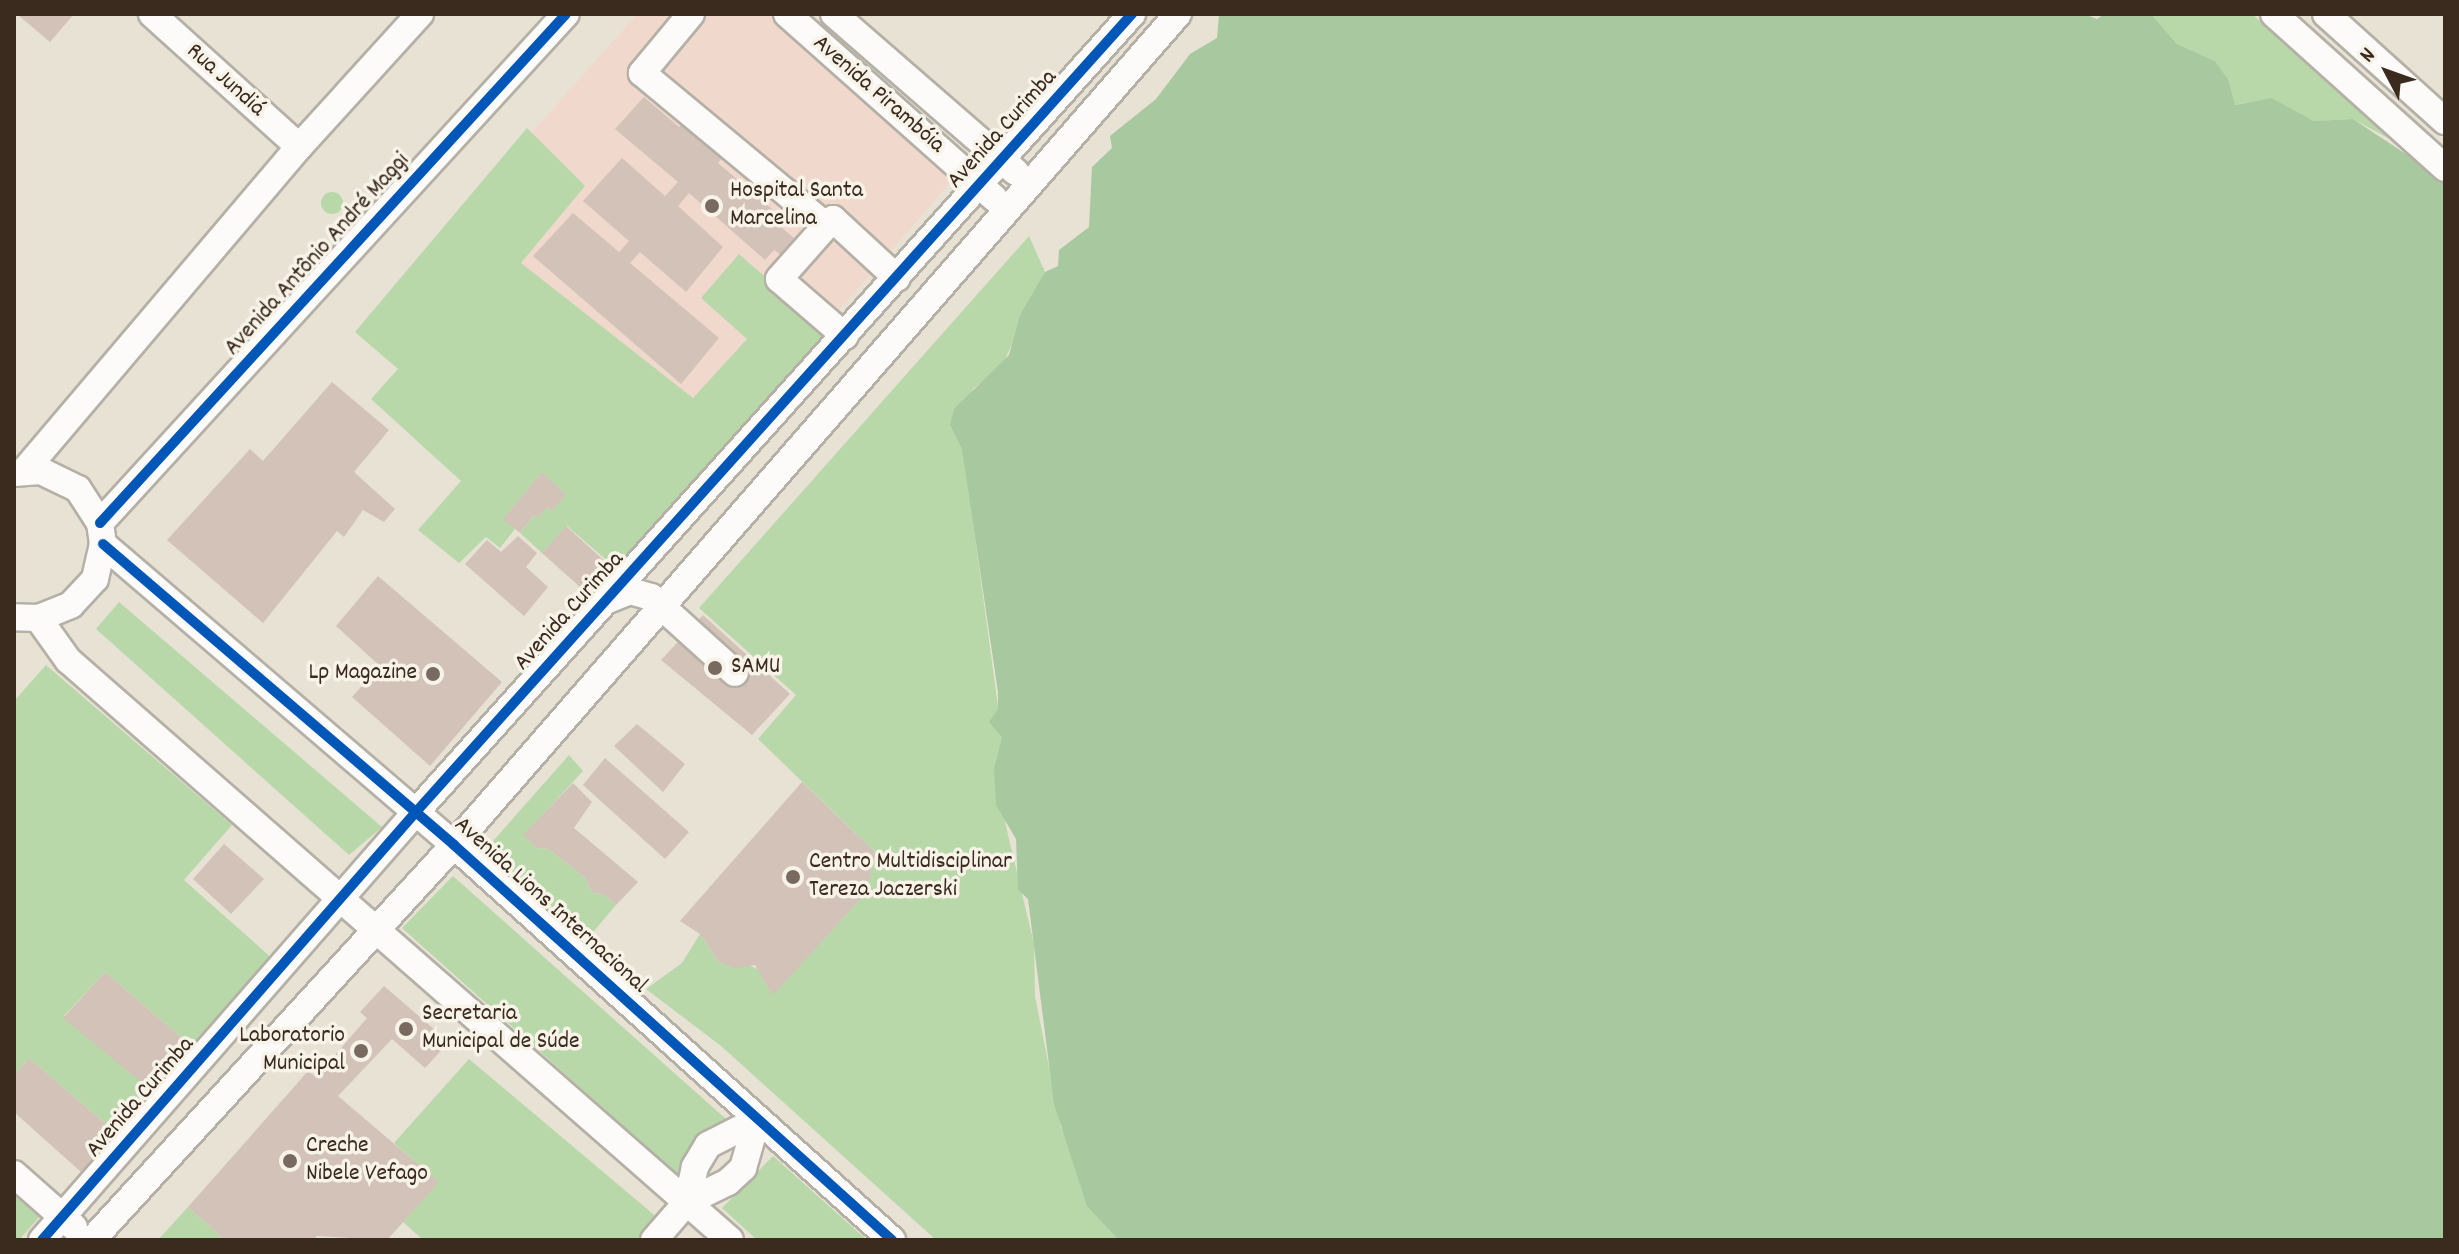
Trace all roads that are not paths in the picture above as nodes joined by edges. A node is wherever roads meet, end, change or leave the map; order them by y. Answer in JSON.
{"nodes":[{"id":1,"x":152,"y":14,"type":"edge"},
{"id":2,"x":420,"y":14,"type":"edge"},
{"id":3,"x":566,"y":14,"type":"edge"},
{"id":4,"x":691,"y":14,"type":"edge"},
{"id":5,"x":787,"y":14,"type":"edge"},
{"id":6,"x":834,"y":14,"type":"edge"},
{"id":7,"x":1132,"y":14,"type":"edge"},
{"id":8,"x":1178,"y":14,"type":"edge"},
{"id":9,"x":2326,"y":14,"type":"edge"},
{"id":10,"x":2286,"y":18,"type":"edge"},
{"id":11,"x":2445,"y":121,"type":"edge"},
{"id":12,"x":299,"y":147,"type":"junction"},
{"id":13,"x":1003,"y":161,"type":"junction"},
{"id":14,"x":2445,"y":168,"type":"edge"},
{"id":15,"x":1028,"y":182,"type":"junction"},
{"id":16,"x":980,"y":186,"type":"junction"},
{"id":17,"x":1005,"y":208,"type":"junction"},
{"id":18,"x":826,"y":226,"type":"junction"},
{"id":19,"x":897,"y":278,"type":"junction"},
{"id":20,"x":845,"y":336,"type":"junction"},
{"id":21,"x":18,"y":468,"type":"edge"},
{"id":22,"x":101,"y":534,"type":"junction"},
{"id":23,"x":694,"y":567,"type":"junction"},
{"id":24,"x":608,"y":600,"type":"junction"},
{"id":25,"x":661,"y":606,"type":"junction"},
{"id":26,"x":24,"y":623,"type":"edge"},
{"id":27,"x":415,"y":813,"type":"junction"},
{"id":28,"x":454,"y":845,"type":"junction"},
{"id":29,"x":341,"y":902,"type":"junction"},
{"id":30,"x":377,"y":930,"type":"junction"},
{"id":31,"x":757,"y":1120,"type":"junction"},
{"id":32,"x":14,"y":1174,"type":"edge"},
{"id":33,"x":687,"y":1202,"type":"junction"},
{"id":34,"x":62,"y":1217,"type":"junction"},
{"id":35,"x":42,"y":1240,"type":"edge"},
{"id":36,"x":90,"y":1240,"type":"edge"},
{"id":37,"x":654,"y":1240,"type":"edge"},
{"id":38,"x":730,"y":1240,"type":"edge"},
{"id":39,"x":892,"y":1240,"type":"edge"}],
"edges":[{"from":1,"to":12,"type":"street","name":"Rua Jundiá"},
{"from":2,"to":12,"type":"street"},
{"from":3,"to":22,"type":"street","name":"Avenida Antônio André Maggi"},
{"from":4,"to":18,"type":"street"},
{"from":5,"to":16,"type":"street","name":"Avenida Pirambóia"},
{"from":6,"to":13,"type":"street","name":"Avenida Pirambóia"},
{"from":7,"to":13,"type":"street","name":"Avenida Curimba"},
{"from":8,"to":15,"type":"street"},
{"from":9,"to":11,"type":"street"},
{"from":10,"to":14,"type":"street"},
{"from":12,"to":21,"type":"street"},
{"from":13,"to":15,"type":"street","name":"Avenida Pirambóia"},
{"from":13,"to":16,"type":"street","name":"Avenida Curimba"},
{"from":15,"to":17,"type":"street"},
{"from":16,"to":17,"type":"street","name":"Avenida Pirambóia"},
{"from":16,"to":19,"type":"street","name":"Avenida Curimba"},
{"from":17,"to":23,"type":"street"},
{"from":18,"to":19,"type":"street"},
{"from":18,"to":20,"type":"street"},
{"from":19,"to":20,"type":"street","name":"Avenida Curimba"},
{"from":20,"to":24,"type":"street","name":"Avenida Curimba"},
{"from":21,"to":22,"type":"street"},
{"from":22,"to":26,"type":"street","name":"Avenida Antônio André Maggi"},
{"from":22,"to":27,"type":"street","name":"Avenida Lions Internacional"},
{"from":23,"to":25,"type":"street"},
{"from":23,"to":25,"type":"street"},
{"from":24,"to":25,"type":"street"},
{"from":24,"to":27,"type":"street","name":"Avenida Curimba"},
{"from":25,"to":28,"type":"street"},
{"from":26,"to":29,"type":"street"},
{"from":27,"to":28,"type":"street","name":"Avenida Lions Internacional"},
{"from":27,"to":29,"type":"street","name":"Avenida Curimba"},
{"from":28,"to":30,"type":"street"},
{"from":28,"to":31,"type":"street","name":"Avenida Lions Internacional"},
{"from":29,"to":30,"type":"street"},
{"from":29,"to":34,"type":"street","name":"Avenida Curimba"},
{"from":30,"to":33,"type":"street"},
{"from":30,"to":36,"type":"street"},
{"from":31,"to":33,"type":"street"},
{"from":31,"to":33,"type":"street"},
{"from":31,"to":39,"type":"street","name":"Avenida Lions Internacional"},
{"from":32,"to":34,"type":"street"},
{"from":33,"to":37,"type":"street"},
{"from":33,"to":38,"type":"street"},
{"from":34,"to":35,"type":"street","name":"Avenida Curimba"},
{"from":34,"to":36,"type":"street"}]}
